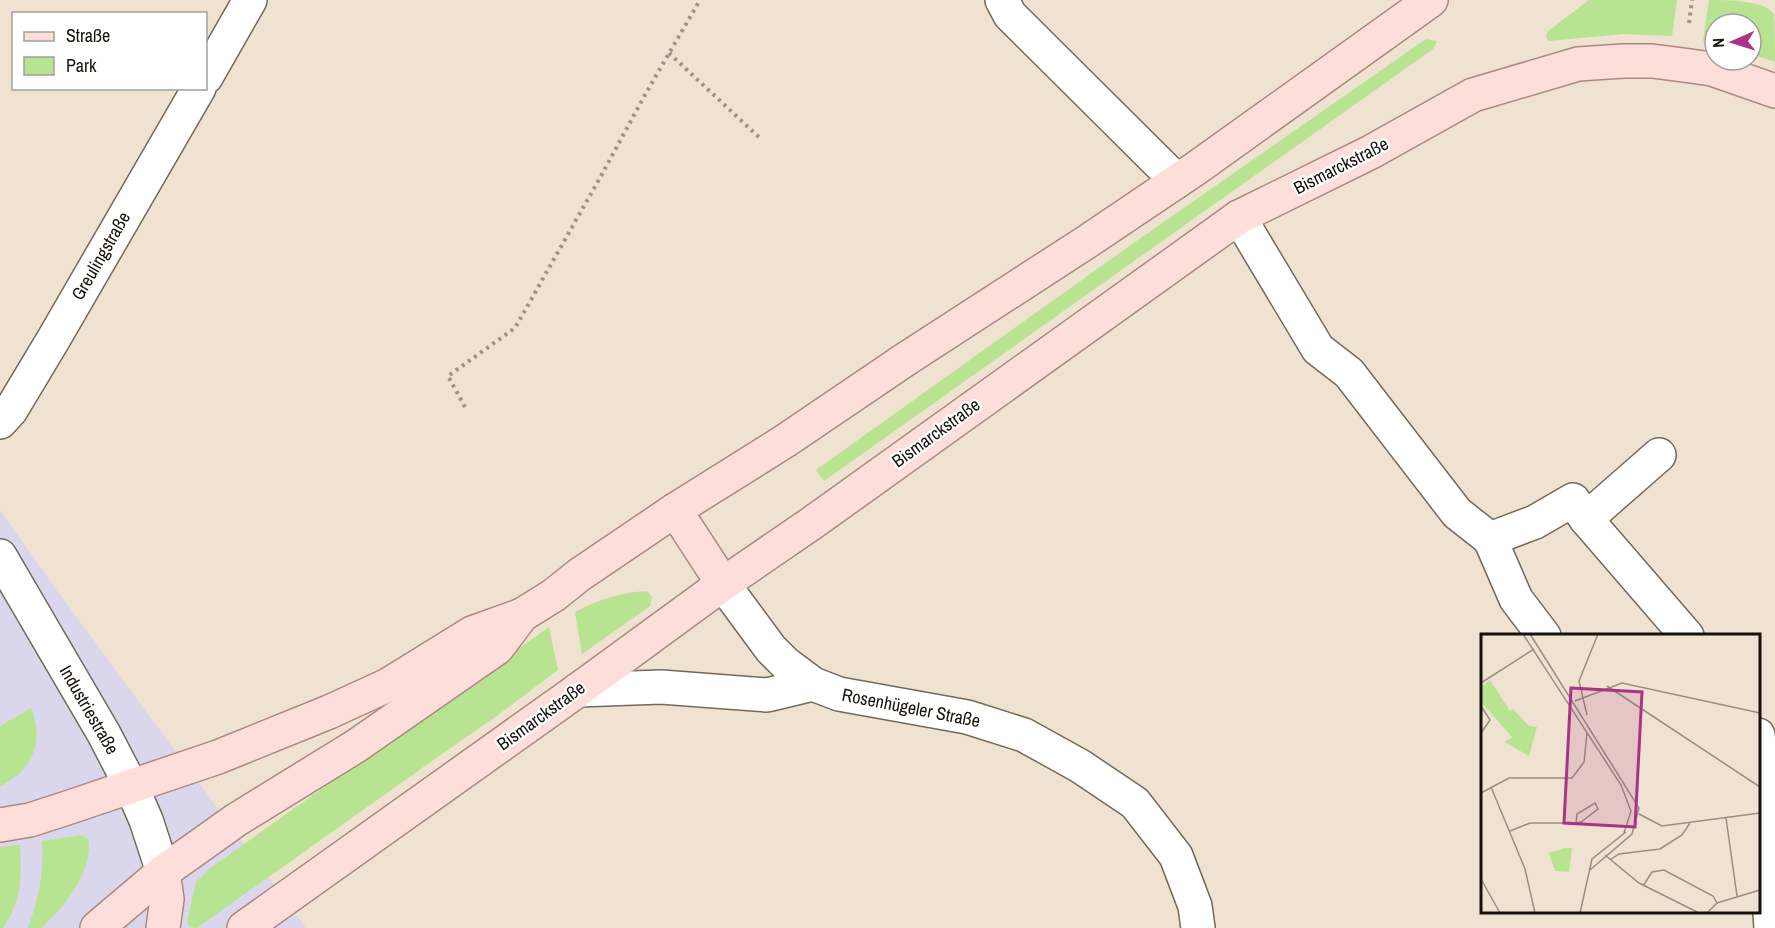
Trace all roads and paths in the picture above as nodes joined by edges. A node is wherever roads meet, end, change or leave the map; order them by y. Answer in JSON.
{"nodes":[{"id":1,"x":250,"y":0,"type":"edge"},
{"id":2,"x":700,"y":0,"type":"edge"},
{"id":3,"x":1002,"y":0,"type":"edge"},
{"id":4,"x":1431,"y":0,"type":"edge"},
{"id":5,"x":1692,"y":0,"type":"edge"},
{"id":6,"x":1689,"y":29,"type":"dead end"},
{"id":7,"x":669,"y":53,"type":"junction"},
{"id":8,"x":207,"y":75,"type":"edge"},
{"id":9,"x":198,"y":90,"type":"edge"},
{"id":10,"x":1775,"y":91,"type":"edge"},
{"id":11,"x":762,"y":140,"type":"dead end"},
{"id":12,"x":1177,"y":181,"type":"junction"},
{"id":13,"x":1239,"y":217,"type":"junction"},
{"id":14,"x":465,"y":406,"type":"dead end"},
{"id":15,"x":0,"y":422,"type":"edge"},
{"id":16,"x":1659,"y":455,"type":"dead end"},
{"id":17,"x":675,"y":510,"type":"junction"},
{"id":18,"x":1586,"y":519,"type":"junction"},
{"id":19,"x":1490,"y":539,"type":"junction"},
{"id":20,"x":0,"y":556,"type":"edge"},
{"id":21,"x":723,"y":584,"type":"junction"},
{"id":22,"x":522,"y":615,"type":"junction"},
{"id":23,"x":1542,"y":634,"type":"edge"},
{"id":24,"x":1685,"y":634,"type":"edge"},
{"id":25,"x":813,"y":684,"type":"junction"},
{"id":26,"x":578,"y":690,"type":"junction"},
{"id":27,"x":1761,"y":771,"type":"edge"},
{"id":28,"x":132,"y":788,"type":"junction"},
{"id":29,"x":0,"y":825,"type":"edge"},
{"id":30,"x":163,"y":872,"type":"junction"},
{"id":31,"x":97,"y":928,"type":"edge"},
{"id":32,"x":163,"y":928,"type":"edge"},
{"id":33,"x":244,"y":928,"type":"edge"},
{"id":34,"x":1198,"y":928,"type":"edge"},
{"id":35,"x":1771,"y":928,"type":"edge"}],
"edges":[{"from":1,"to":8,"type":"street"},
{"from":2,"to":7,"type":"path"},
{"from":3,"to":12,"type":"street"},
{"from":4,"to":12,"type":"main road"},
{"from":5,"to":6,"type":"path"},
{"from":7,"to":11,"type":"path"},
{"from":7,"to":14,"type":"path"},
{"from":9,"to":15,"type":"street","name":"Greulingstraße"},
{"from":10,"to":13,"type":"main road","name":"Bismarckstraße"},
{"from":12,"to":17,"type":"main road"},
{"from":13,"to":19,"type":"street"},
{"from":13,"to":21,"type":"main road","name":"Bismarckstraße"},
{"from":16,"to":18,"type":"street"},
{"from":17,"to":21,"type":"main road"},
{"from":17,"to":22,"type":"main road"},
{"from":18,"to":19,"type":"street"},
{"from":18,"to":24,"type":"street"},
{"from":19,"to":23,"type":"street"},
{"from":20,"to":28,"type":"street","name":"Industriestraße"},
{"from":21,"to":25,"type":"street","name":"Rosenhügeler Straße"},
{"from":21,"to":26,"type":"main road","name":"Bismarckstraße"},
{"from":22,"to":28,"type":"main road"},
{"from":22,"to":30,"type":"main road"},
{"from":25,"to":26,"type":"street"},
{"from":25,"to":34,"type":"street","name":"Rosenhügeler Straße"},
{"from":26,"to":33,"type":"main road","name":"Bismarckstraße"},
{"from":27,"to":35,"type":"street"},
{"from":28,"to":29,"type":"main road"},
{"from":28,"to":30,"type":"street","name":"Industriestraße"},
{"from":30,"to":31,"type":"main road"},
{"from":30,"to":32,"type":"main road"}]}
